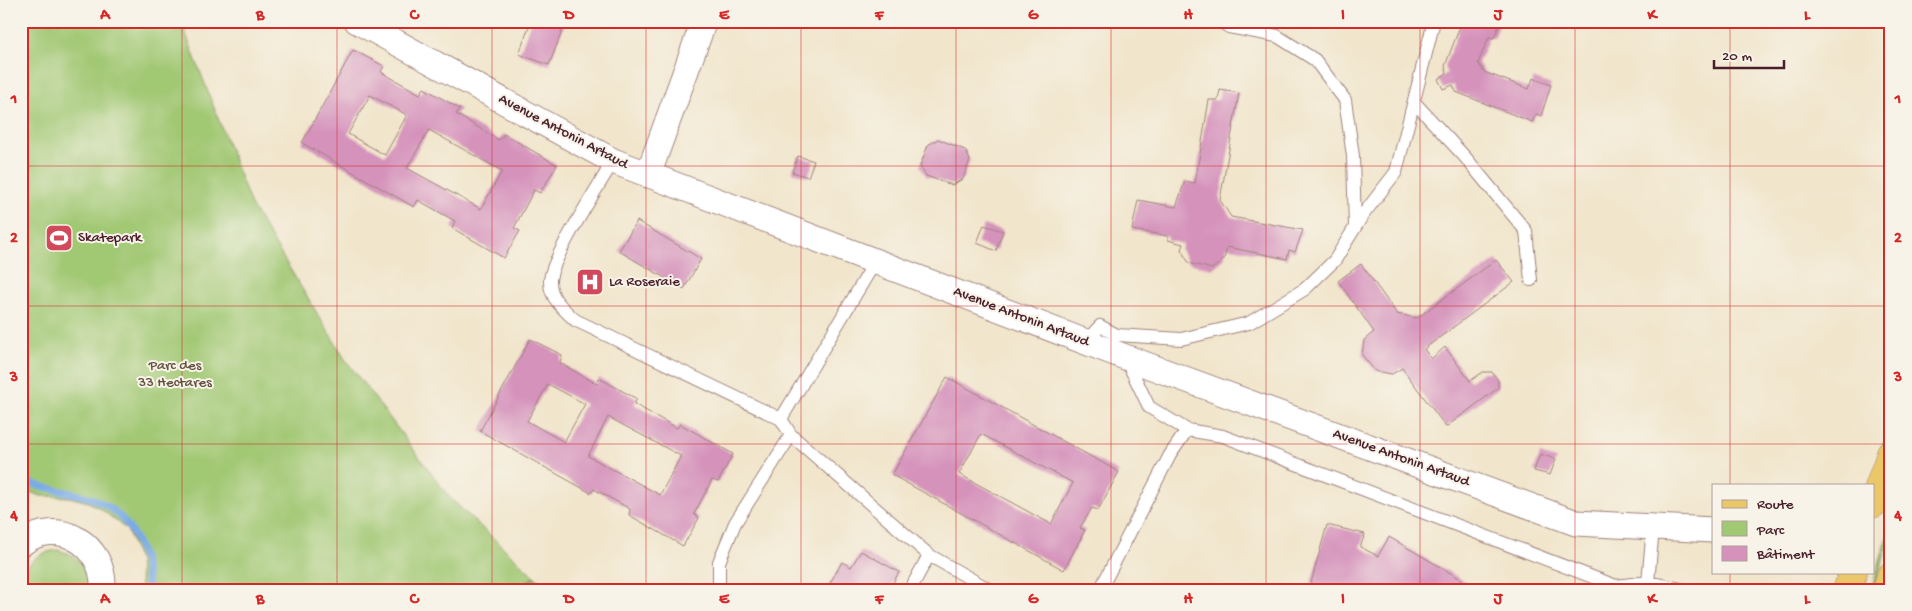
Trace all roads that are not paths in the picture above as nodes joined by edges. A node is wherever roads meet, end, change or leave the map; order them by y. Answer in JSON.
{"nodes":[{"id":1,"x":357,"y":21,"type":"edge"},
{"id":2,"x":704,"y":21,"type":"edge"},
{"id":3,"x":1219,"y":21,"type":"edge"},
{"id":4,"x":1434,"y":21,"type":"edge"},
{"id":5,"x":1415,"y":103,"type":"junction"},
{"id":6,"x":613,"y":161,"type":"junction"},
{"id":7,"x":648,"y":175,"type":"junction"},
{"id":8,"x":1355,"y":227,"type":"junction"},
{"id":9,"x":875,"y":262,"type":"junction"},
{"id":10,"x":1531,"y":280,"type":"dead end"},
{"id":11,"x":1085,"y":342,"type":"junction"},
{"id":12,"x":1125,"y":357,"type":"junction"},
{"id":13,"x":782,"y":418,"type":"junction"},
{"id":14,"x":1187,"y":430,"type":"junction"},
{"id":15,"x":791,"y":436,"type":"junction"},
{"id":16,"x":1888,"y":469,"type":"edge"},
{"id":17,"x":1874,"y":502,"type":"edge"},
{"id":18,"x":1653,"y":528,"type":"junction"},
{"id":19,"x":1712,"y":530,"type":"edge"},
{"id":20,"x":24,"y":539,"type":"edge"},
{"id":21,"x":929,"y":555,"type":"junction"},
{"id":22,"x":1852,"y":574,"type":"edge"},
{"id":23,"x":1891,"y":576,"type":"edge"},
{"id":24,"x":1646,"y":586,"type":"edge"},
{"id":25,"x":104,"y":590,"type":"edge"},
{"id":26,"x":719,"y":590,"type":"edge"},
{"id":27,"x":910,"y":590,"type":"edge"},
{"id":28,"x":990,"y":590,"type":"edge"},
{"id":29,"x":1100,"y":590,"type":"edge"},
{"id":30,"x":1686,"y":590,"type":"edge"},
{"id":31,"x":1848,"y":590,"type":"edge"},
{"id":32,"x":1887,"y":590,"type":"edge"}],
"edges":[{"from":1,"to":6,"type":"street","name":"Avenue Antonin Artaud"},
{"from":2,"to":7,"type":"street"},
{"from":3,"to":8,"type":"lane"},
{"from":4,"to":5,"type":"lane"},
{"from":5,"to":8,"type":"lane"},
{"from":5,"to":10,"type":"lane"},
{"from":6,"to":7,"type":"street","name":"Avenue Antonin Artaud"},
{"from":6,"to":13,"type":"lane"},
{"from":7,"to":9,"type":"street","name":"Avenue Antonin Artaud"},
{"from":8,"to":11,"type":"lane"},
{"from":9,"to":11,"type":"street","name":"Avenue Antonin Artaud"},
{"from":9,"to":13,"type":"lane"},
{"from":11,"to":12,"type":"street","name":"Avenue Antonin Artaud"},
{"from":12,"to":14,"type":"lane"},
{"from":12,"to":18,"type":"street","name":"Avenue Antonin Artaud"},
{"from":13,"to":15,"type":"lane"},
{"from":14,"to":24,"type":"lane"},
{"from":14,"to":29,"type":"lane"},
{"from":15,"to":21,"type":"lane"},
{"from":15,"to":26,"type":"lane"},
{"from":16,"to":17,"type":"main road"},
{"from":18,"to":19,"type":"street","name":"Avenue Antonin Artaud"},
{"from":18,"to":24,"type":"lane"},
{"from":20,"to":25,"type":"street"},
{"from":21,"to":27,"type":"lane"},
{"from":21,"to":28,"type":"lane"},
{"from":22,"to":31,"type":"main road"},
{"from":23,"to":32,"type":"main road"},
{"from":24,"to":30,"type":"lane"}]}
